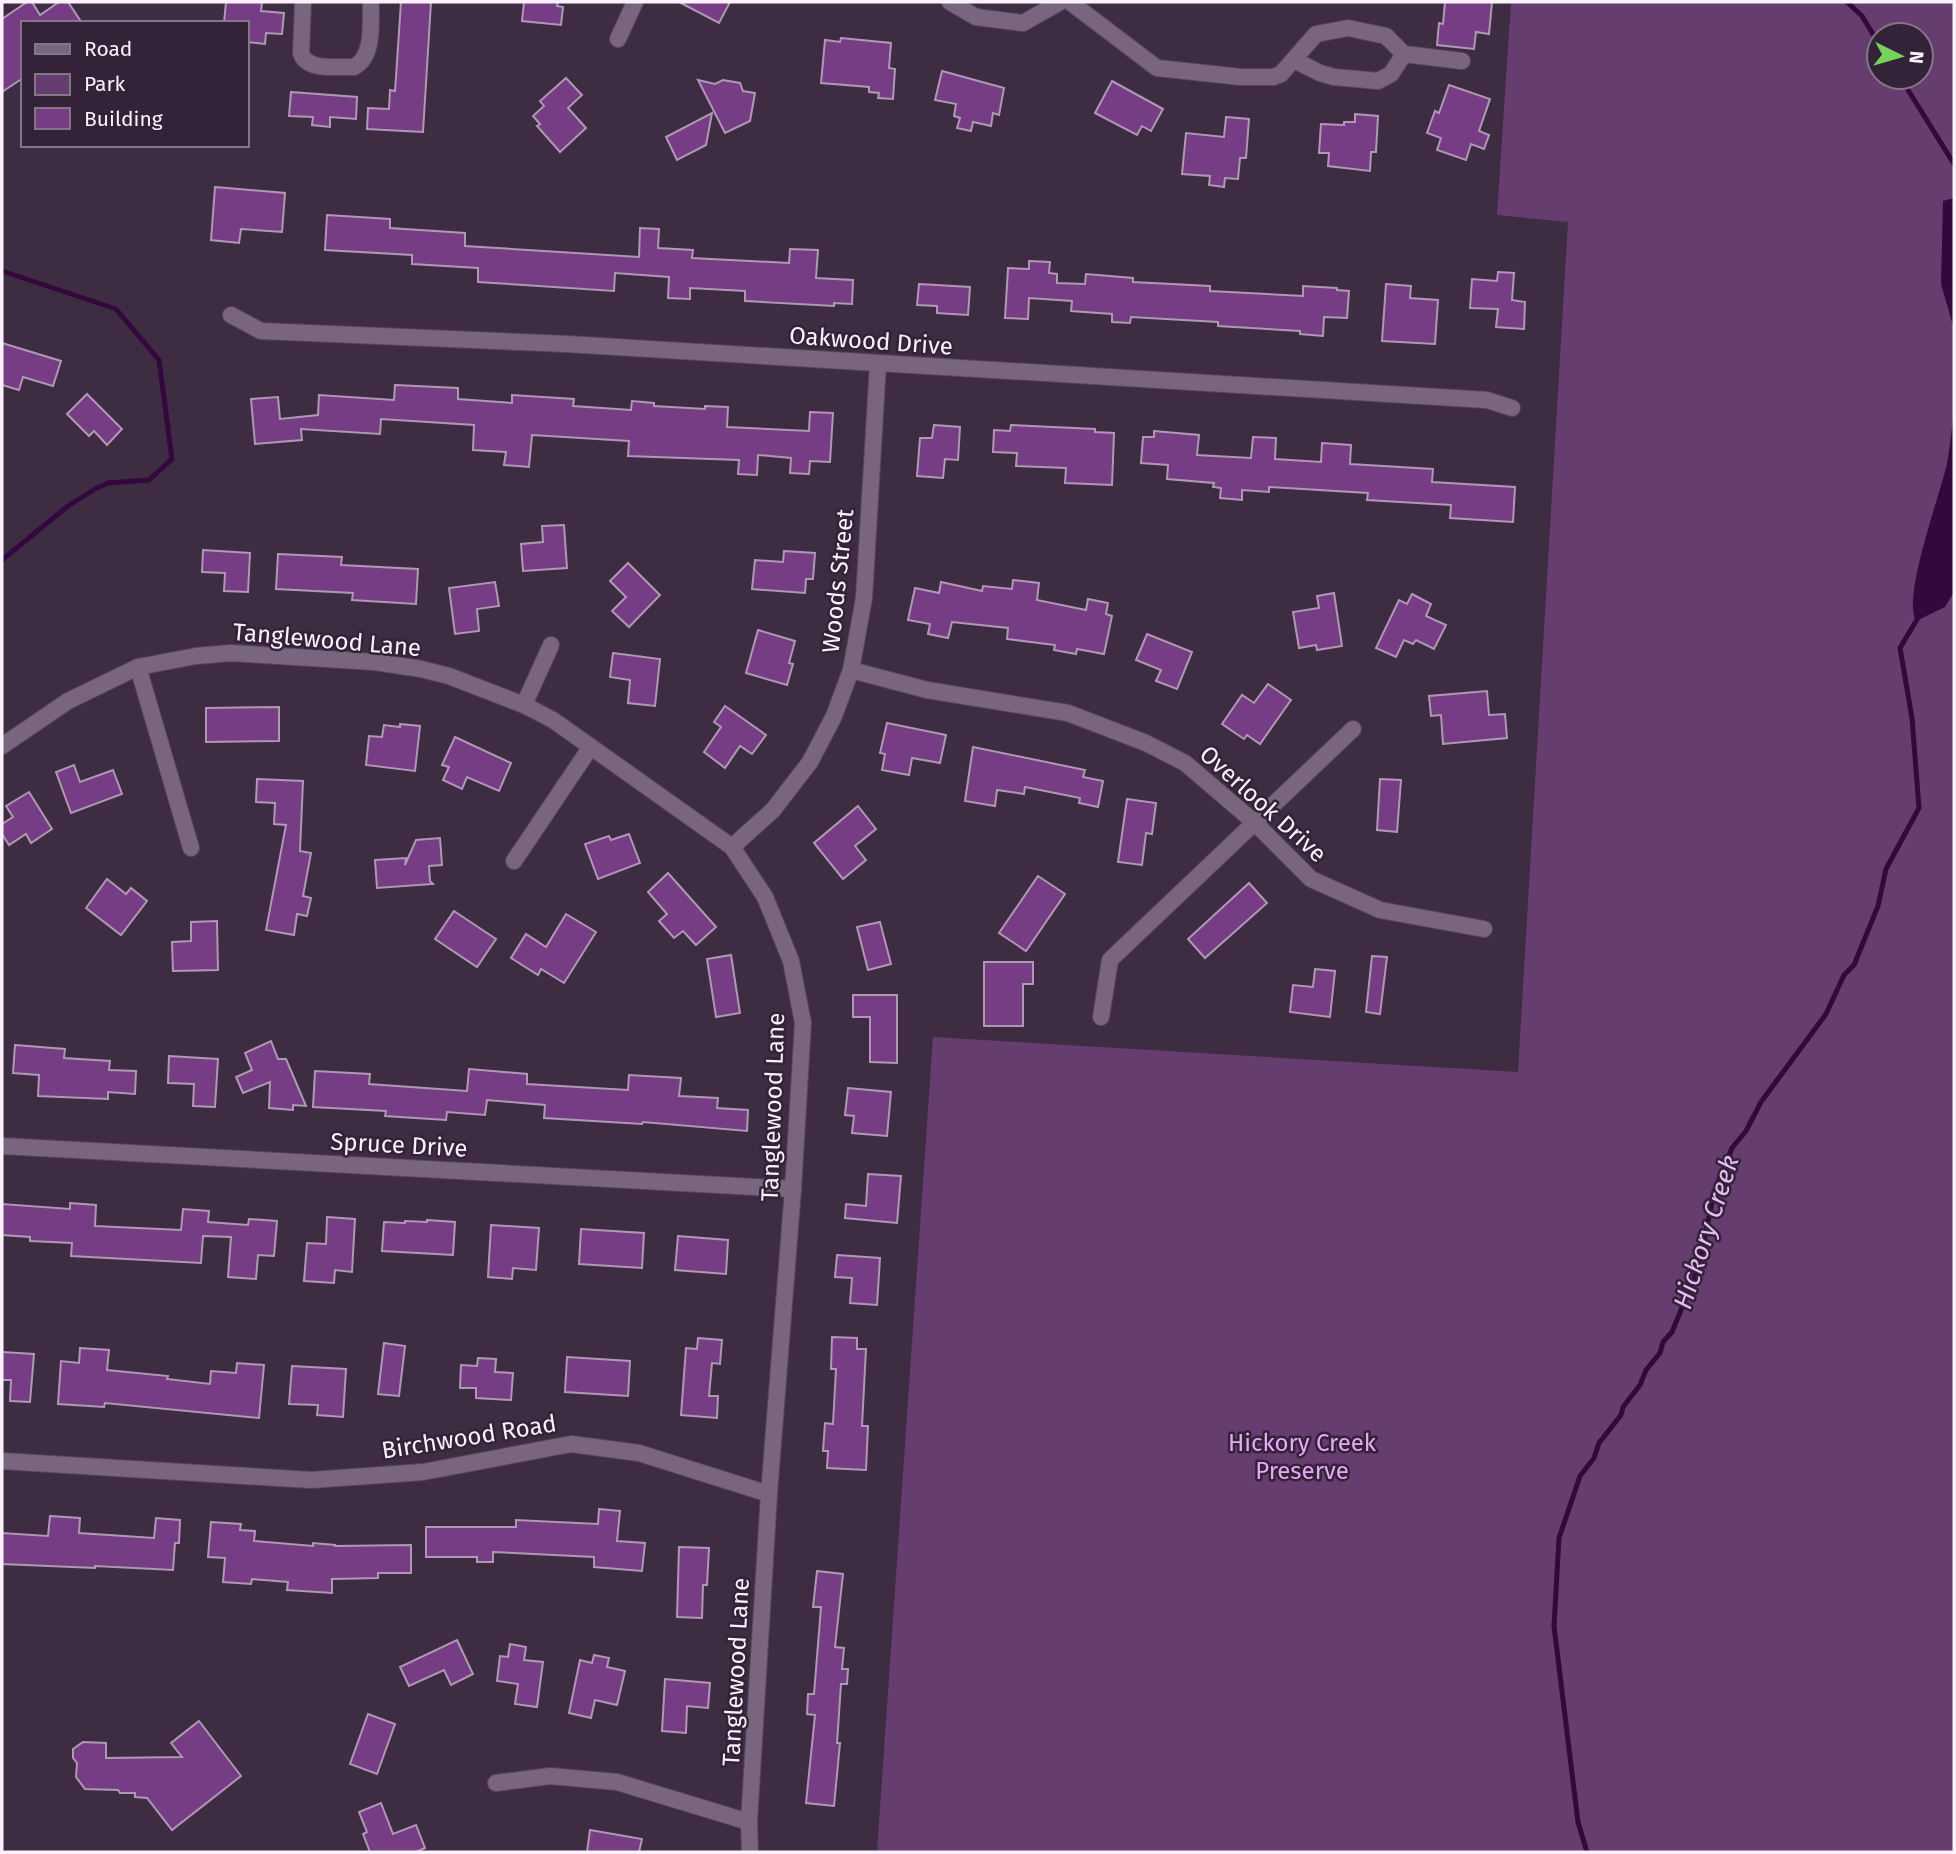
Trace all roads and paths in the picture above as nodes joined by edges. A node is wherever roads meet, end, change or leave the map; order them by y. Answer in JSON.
{"nodes":[{"id":1,"x":303,"y":2,"type":"edge"},
{"id":2,"x":371,"y":2,"type":"edge"},
{"id":3,"x":635,"y":2,"type":"edge"},
{"id":4,"x":950,"y":2,"type":"edge"},
{"id":5,"x":1060,"y":2,"type":"edge"},
{"id":6,"x":1070,"y":2,"type":"edge"},
{"id":7,"x":618,"y":39,"type":"dead end"},
{"id":8,"x":1404,"y":54,"type":"junction"},
{"id":9,"x":1294,"y":60,"type":"junction"},
{"id":10,"x":1462,"y":61,"type":"dead end"},
{"id":11,"x":230,"y":315,"type":"dead end"},
{"id":12,"x":878,"y":364,"type":"junction"},
{"id":13,"x":1512,"y":408,"type":"dead end"},
{"id":14,"x":551,"y":645,"type":"dead end"},
{"id":15,"x":138,"y":667,"type":"junction"},
{"id":16,"x":851,"y":670,"type":"junction"},
{"id":17,"x":523,"y":705,"type":"junction"},
{"id":18,"x":1353,"y":729,"type":"dead end"},
{"id":19,"x":2,"y":746,"type":"edge"},
{"id":20,"x":590,"y":748,"type":"junction"},
{"id":21,"x":1254,"y":822,"type":"junction"},
{"id":22,"x":732,"y":847,"type":"junction"},
{"id":23,"x":191,"y":848,"type":"dead end"},
{"id":24,"x":514,"y":861,"type":"dead end"},
{"id":25,"x":1483,"y":929,"type":"dead end"},
{"id":26,"x":1101,"y":1017,"type":"dead end"},
{"id":27,"x":2,"y":1146,"type":"edge"},
{"id":28,"x":793,"y":1189,"type":"junction"},
{"id":29,"x":2,"y":1461,"type":"edge"},
{"id":30,"x":769,"y":1494,"type":"junction"},
{"id":31,"x":496,"y":1783,"type":"dead end"},
{"id":32,"x":749,"y":1822,"type":"junction"},
{"id":33,"x":750,"y":1852,"type":"edge"}],
"edges":[{"from":1,"to":2,"type":"street"},
{"from":3,"to":7,"type":"street"},
{"from":4,"to":5,"type":"street"},
{"from":6,"to":9,"type":"street"},
{"from":8,"to":9,"type":"street"},
{"from":8,"to":9,"type":"street"},
{"from":8,"to":10,"type":"street"},
{"from":11,"to":12,"type":"street","name":"Oakwood Drive"},
{"from":12,"to":13,"type":"street","name":"Oakwood Drive"},
{"from":12,"to":16,"type":"street","name":"Woods Street"},
{"from":14,"to":17,"type":"street"},
{"from":15,"to":17,"type":"street","name":"Tanglewood Lane"},
{"from":15,"to":19,"type":"street","name":"Tanglewood Lane"},
{"from":15,"to":23,"type":"street"},
{"from":16,"to":21,"type":"street","name":"Overlook Drive"},
{"from":16,"to":22,"type":"street","name":"Woods Street"},
{"from":17,"to":20,"type":"street","name":"Tanglewood Lane"},
{"from":18,"to":21,"type":"street"},
{"from":20,"to":22,"type":"street","name":"Tanglewood Lane"},
{"from":20,"to":24,"type":"street"},
{"from":21,"to":25,"type":"street","name":"Overlook Drive"},
{"from":21,"to":26,"type":"street"},
{"from":22,"to":28,"type":"street","name":"Tanglewood Lane"},
{"from":27,"to":28,"type":"street","name":"Spruce Drive"},
{"from":28,"to":30,"type":"street","name":"Tanglewood Lane"},
{"from":29,"to":30,"type":"street","name":"Birchwood Road"},
{"from":30,"to":32,"type":"street","name":"Tanglewood Lane"},
{"from":31,"to":32,"type":"street"},
{"from":32,"to":33,"type":"street","name":"Tanglewood Lane"}]}
